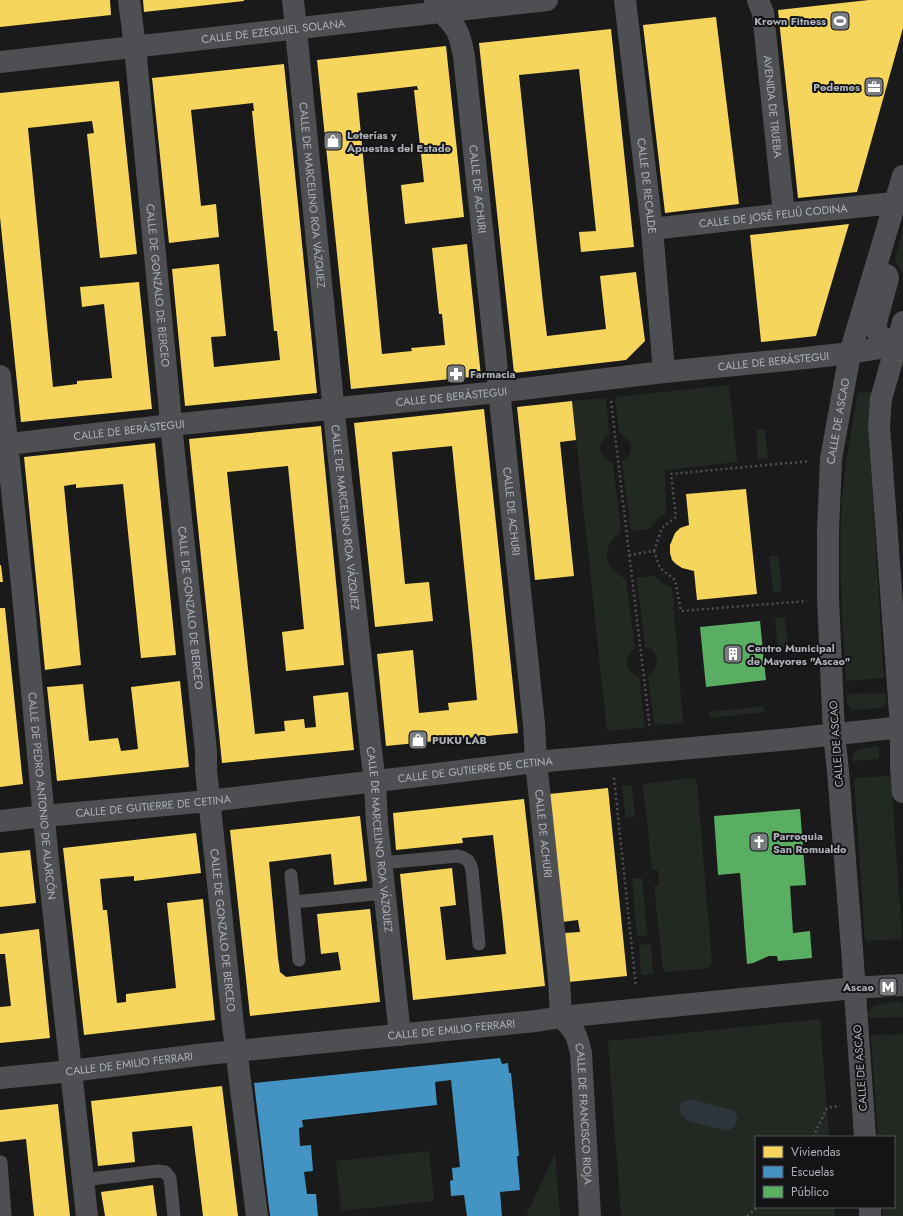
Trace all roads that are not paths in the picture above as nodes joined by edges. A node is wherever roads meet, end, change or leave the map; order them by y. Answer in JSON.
{"nodes":[{"id":1,"x":129,"y":0,"type":"edge"},
{"id":2,"x":293,"y":0,"type":"edge"},
{"id":3,"x":547,"y":0,"type":"edge"},
{"id":4,"x":625,"y":0,"type":"edge"},
{"id":5,"x":758,"y":0,"type":"edge"},
{"id":6,"x":438,"y":6,"type":"edge"},
{"id":7,"x":296,"y":28,"type":"junction"},
{"id":8,"x":135,"y":47,"type":"junction"},
{"id":9,"x":0,"y":62,"type":"edge"},
{"id":10,"x":903,"y":176,"type":"edge"},
{"id":11,"x":896,"y":203,"type":"junction"},
{"id":12,"x":784,"y":214,"type":"junction"},
{"id":13,"x":652,"y":229,"type":"junction"},
{"id":14,"x":880,"y":254,"type":"junction"},
{"id":15,"x":903,"y":322,"type":"edge"},
{"id":16,"x":900,"y":344,"type":"edge"},
{"id":17,"x":850,"y":353,"type":"junction"},
{"id":18,"x":664,"y":372,"type":"junction"},
{"id":19,"x":0,"y":376,"type":"edge"},
{"id":20,"x":498,"y":392,"type":"junction"},
{"id":21,"x":334,"y":408,"type":"junction"},
{"id":22,"x":170,"y":425,"type":"junction"},
{"id":23,"x":4,"y":445,"type":"edge"},
{"id":24,"x":902,"y":727,"type":"edge"},
{"id":25,"x":834,"y":734,"type":"junction"},
{"id":26,"x":536,"y":762,"type":"junction"},
{"id":27,"x":375,"y":780,"type":"junction"},
{"id":28,"x":903,"y":792,"type":"edge"},
{"id":29,"x":209,"y":801,"type":"junction"},
{"id":30,"x":44,"y":816,"type":"junction"},
{"id":31,"x":0,"y":821,"type":"edge"},
{"id":32,"x":381,"y":863,"type":"junction"},
{"id":33,"x":291,"y":875,"type":"dead end"},
{"id":34,"x":384,"y":893,"type":"junction"},
{"id":35,"x":294,"y":902,"type":"junction"},
{"id":36,"x":479,"y":944,"type":"dead end"},
{"id":37,"x":300,"y":960,"type":"dead end"},
{"id":38,"x":903,"y":985,"type":"edge"},
{"id":39,"x":854,"y":988,"type":"junction"},
{"id":40,"x":561,"y":1017,"type":"junction"},
{"id":41,"x":400,"y":1035,"type":"junction"},
{"id":42,"x":237,"y":1051,"type":"junction"},
{"id":43,"x":71,"y":1071,"type":"junction"},
{"id":44,"x":0,"y":1078,"type":"edge"},
{"id":45,"x":865,"y":1136,"type":"edge"},
{"id":46,"x":2,"y":1162,"type":"dead end"},
{"id":47,"x":83,"y":1180,"type":"junction"},
{"id":48,"x":5,"y":1216,"type":"edge"},
{"id":49,"x":86,"y":1216,"type":"edge"},
{"id":50,"x":174,"y":1216,"type":"edge"},
{"id":51,"x":257,"y":1216,"type":"edge"},
{"id":52,"x":590,"y":1216,"type":"edge"}],
"edges":[{"from":1,"to":8,"type":"street","name":"CALLE DE GONZALO DE BERCEO"},
{"from":2,"to":7,"type":"street","name":"CALLE DE MARCELINO ROA VÁZQUEZ"},
{"from":3,"to":6,"type":"street","name":"CALLE DE EZEQUIEL SOLANA"},
{"from":4,"to":13,"type":"street","name":"CALLE DE RECALDE"},
{"from":5,"to":12,"type":"street","name":"AVENIDA DE TRUEBA"},
{"from":6,"to":7,"type":"street","name":"CALLE DE EZEQUIEL SOLANA"},
{"from":6,"to":20,"type":"street","name":"CALLE DE ACHURI"},
{"from":7,"to":8,"type":"street","name":"CALLE DE EZEQUIEL SOLANA"},
{"from":7,"to":21,"type":"street","name":"CALLE DE MARCELINO ROA VÁZQUEZ"},
{"from":8,"to":9,"type":"street","name":"CALLE DE EZEQUIEL SOLANA"},
{"from":8,"to":22,"type":"street","name":"CALLE DE GONZALO DE BERCEO"},
{"from":10,"to":11,"type":"street","name":"CALLE DE ASCAO"},
{"from":11,"to":12,"type":"street","name":"CALLE DE JOSÉ FELIÚ CODINA"},
{"from":11,"to":14,"type":"street","name":"CALLE DE ASCAO"},
{"from":12,"to":13,"type":"street","name":"CALLE DE JOSÉ FELIÚ CODINA"},
{"from":13,"to":18,"type":"street","name":"CALLE DE RECALDE"},
{"from":14,"to":16,"type":"street"},
{"from":14,"to":17,"type":"street","name":"CALLE DE ASCAO"},
{"from":15,"to":16,"type":"street"},
{"from":16,"to":17,"type":"street","name":"CALLE DE BERÁSTEGUI"},
{"from":16,"to":24,"type":"street"},
{"from":17,"to":18,"type":"street","name":"CALLE DE BERÁSTEGUI"},
{"from":17,"to":25,"type":"street","name":"CALLE DE ASCAO"},
{"from":18,"to":20,"type":"street","name":"CALLE DE BERÁSTEGUI"},
{"from":19,"to":23,"type":"street","name":"CALLE DE PEDRO ANTONIO DE ALARCÓN"},
{"from":20,"to":21,"type":"street","name":"CALLE DE BERÁSTEGUI"},
{"from":20,"to":26,"type":"street","name":"CALLE DE ACHURI"},
{"from":21,"to":22,"type":"street","name":"CALLE DE BERÁSTEGUI"},
{"from":21,"to":27,"type":"street","name":"CALLE DE MARCELINO ROA VÁZQUEZ"},
{"from":22,"to":23,"type":"street","name":"CALLE DE BERÁSTEGUI"},
{"from":22,"to":29,"type":"street","name":"CALLE DE GONZALO DE BERCEO"},
{"from":23,"to":30,"type":"street","name":"CALLE DE PEDRO ANTONIO DE ALARCÓN"},
{"from":24,"to":25,"type":"street","name":"CALLE DE GUTIERRE DE CETINA"},
{"from":24,"to":28,"type":"street"},
{"from":25,"to":26,"type":"street","name":"CALLE DE GUTIERRE DE CETINA"},
{"from":25,"to":39,"type":"street","name":"CALLE DE ASCAO"},
{"from":26,"to":27,"type":"street","name":"CALLE DE GUTIERRE DE CETINA"},
{"from":26,"to":40,"type":"street","name":"CALLE DE ACHURI"},
{"from":27,"to":29,"type":"street","name":"CALLE DE GUTIERRE DE CETINA"},
{"from":27,"to":32,"type":"street","name":"CALLE DE MARCELINO ROA VÁZQUEZ"},
{"from":29,"to":30,"type":"street","name":"CALLE DE GUTIERRE DE CETINA"},
{"from":29,"to":42,"type":"street","name":"CALLE DE GONZALO DE BERCEO"},
{"from":30,"to":31,"type":"street","name":"CALLE DE GUTIERRE DE CETINA"},
{"from":30,"to":43,"type":"street","name":"CALLE DE PEDRO ANTONIO DE ALARCÓN"},
{"from":32,"to":34,"type":"street","name":"CALLE DE MARCELINO ROA VÁZQUEZ"},
{"from":32,"to":36,"type":"lane"},
{"from":33,"to":35,"type":"lane"},
{"from":34,"to":35,"type":"lane"},
{"from":34,"to":41,"type":"street","name":"CALLE DE MARCELINO ROA VÁZQUEZ"},
{"from":35,"to":37,"type":"lane"},
{"from":38,"to":39,"type":"street","name":"CALLE DE EMILIO FERRARI"},
{"from":39,"to":40,"type":"street","name":"CALLE DE EMILIO FERRARI"},
{"from":39,"to":45,"type":"street","name":"CALLE DE ASCAO"},
{"from":40,"to":41,"type":"street","name":"CALLE DE EMILIO FERRARI"},
{"from":40,"to":52,"type":"street","name":"CALLE DE FRANCISCO RIOJA"},
{"from":41,"to":42,"type":"street","name":"CALLE DE EMILIO FERRARI"},
{"from":42,"to":43,"type":"street","name":"CALLE DE EMILIO FERRARI"},
{"from":42,"to":51,"type":"street","name":"CALLE DE GONZALO DE BERCEO"},
{"from":43,"to":44,"type":"street","name":"CALLE DE EMILIO FERRARI"},
{"from":43,"to":47,"type":"street","name":"CALLE DE PEDRO ANTONIO DE ALARCÓN"},
{"from":46,"to":48,"type":"lane"},
{"from":47,"to":49,"type":"street","name":"CALLE DE PEDRO ANTONIO DE ALARCÓN"},
{"from":47,"to":50,"type":"lane"}]}
